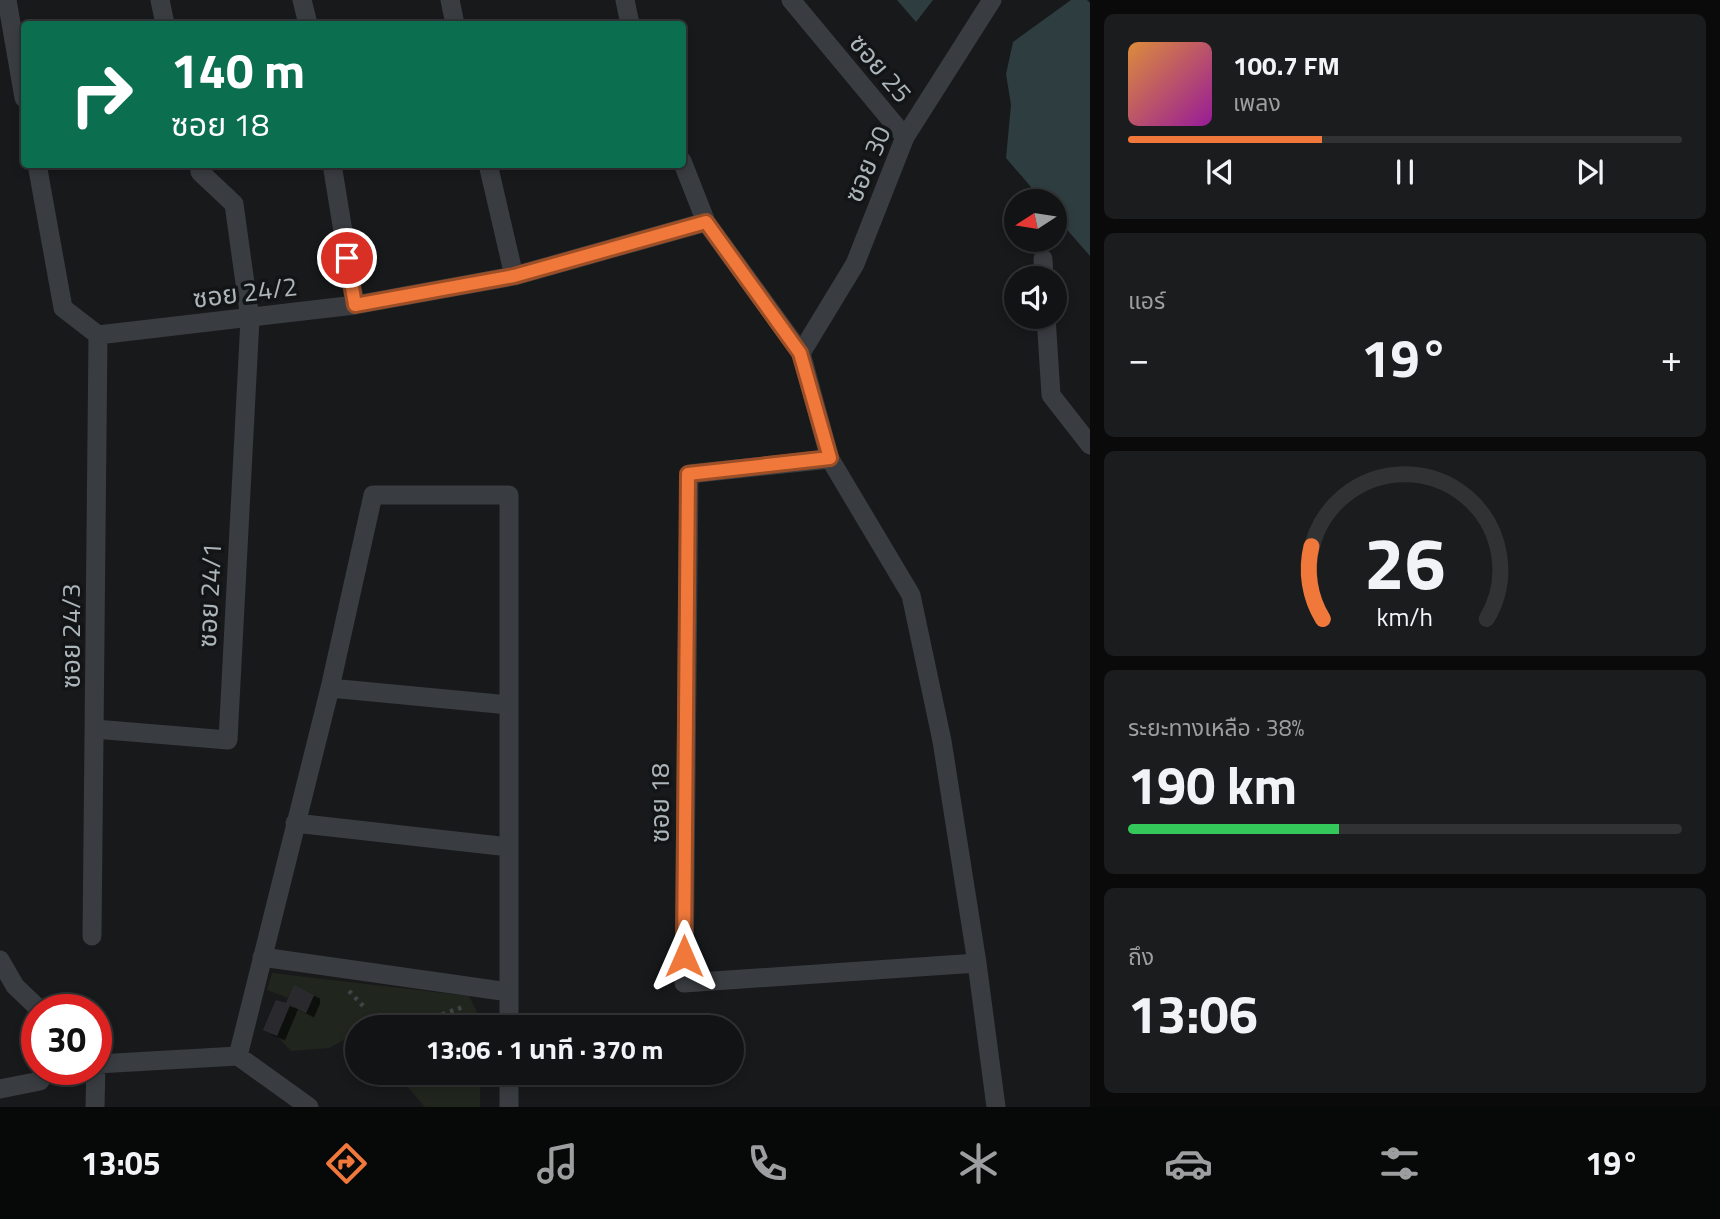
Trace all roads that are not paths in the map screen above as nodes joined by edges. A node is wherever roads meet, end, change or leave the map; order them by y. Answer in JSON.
{"nodes":[{"id":1,"x":6,"y":0,"type":"edge"},
{"id":2,"x":160,"y":0,"type":"edge"},
{"id":3,"x":302,"y":0,"type":"edge"},
{"id":4,"x":450,"y":0,"type":"edge"},
{"id":5,"x":625,"y":0,"type":"edge"},
{"id":6,"x":791,"y":0,"type":"edge"},
{"id":7,"x":992,"y":0,"type":"edge"},
{"id":8,"x":164,"y":21,"type":"edge"},
{"id":9,"x":307,"y":21,"type":"edge"},
{"id":10,"x":455,"y":21,"type":"edge"},
{"id":11,"x":629,"y":21,"type":"edge"},
{"id":12,"x":21,"y":82,"type":"edge"},
{"id":13,"x":905,"y":137,"type":"junction"},
{"id":14,"x":38,"y":168,"type":"edge"},
{"id":15,"x":200,"y":168,"type":"edge"},
{"id":16,"x":333,"y":168,"type":"edge"},
{"id":17,"x":489,"y":168,"type":"edge"},
{"id":18,"x":684,"y":168,"type":"edge"},
{"id":19,"x":706,"y":222,"type":"junction"},
{"id":20,"x":514,"y":276,"type":"junction"},
{"id":21,"x":355,"y":305,"type":"junction"},
{"id":22,"x":250,"y":319,"type":"junction"},
{"id":23,"x":1047,"y":329,"type":"edge"},
{"id":24,"x":97,"y":335,"type":"junction"},
{"id":25,"x":800,"y":353,"type":"junction"},
{"id":26,"x":1090,"y":444,"type":"edge"},
{"id":27,"x":830,"y":458,"type":"junction"},
{"id":28,"x":330,"y":688,"type":"junction"},
{"id":29,"x":509,"y":705,"type":"junction"},
{"id":30,"x":95,"y":729,"type":"junction"},
{"id":31,"x":295,"y":823,"type":"junction"},
{"id":32,"x":509,"y":847,"type":"junction"},
{"id":33,"x":92,"y":936,"type":"dead end"},
{"id":34,"x":262,"y":957,"type":"junction"},
{"id":35,"x":0,"y":960,"type":"edge"},
{"id":36,"x":977,"y":963,"type":"junction"},
{"id":37,"x":509,"y":992,"type":"junction"},
{"id":38,"x":23,"y":994,"type":"edge"},
{"id":39,"x":509,"y":1015,"type":"edge"},
{"id":40,"x":238,"y":1056,"type":"junction"},
{"id":41,"x":112,"y":1062,"type":"edge"},
{"id":42,"x":21,"y":1085,"type":"edge"},
{"id":43,"x":96,"y":1085,"type":"edge"},
{"id":44,"x":509,"y":1085,"type":"edge"},
{"id":45,"x":0,"y":1089,"type":"edge"},
{"id":46,"x":95,"y":1107,"type":"edge"},
{"id":47,"x":309,"y":1107,"type":"edge"},
{"id":48,"x":509,"y":1107,"type":"edge"},
{"id":49,"x":996,"y":1107,"type":"edge"}],
"edges":[{"from":1,"to":12,"type":"street"},
{"from":2,"to":8,"type":"street"},
{"from":3,"to":9,"type":"street"},
{"from":4,"to":10,"type":"street"},
{"from":5,"to":11,"type":"street"},
{"from":6,"to":13,"type":"street","name":"ซอย 25"},
{"from":7,"to":13,"type":"street","name":"ซอย 30"},
{"from":13,"to":25,"type":"street","name":"ซอย 30"},
{"from":14,"to":24,"type":"street"},
{"from":15,"to":22,"type":"street"},
{"from":16,"to":21,"type":"street"},
{"from":17,"to":20,"type":"street"},
{"from":18,"to":19,"type":"street"},
{"from":19,"to":20,"type":"street","name":"ซอย 24/2"},
{"from":19,"to":25,"type":"street"},
{"from":20,"to":21,"type":"street","name":"ซอย 24/2"},
{"from":21,"to":22,"type":"street","name":"ซอย 24/2"},
{"from":22,"to":24,"type":"street","name":"ซอย 24/2"},
{"from":22,"to":30,"type":"street","name":"ซอย 24/1"},
{"from":23,"to":26,"type":"street"},
{"from":24,"to":30,"type":"street","name":"ซอย 24/3"},
{"from":25,"to":27,"type":"street"},
{"from":27,"to":36,"type":"street"},
{"from":27,"to":36,"type":"street","name":"ซอย 18"},
{"from":28,"to":29,"type":"street"},
{"from":28,"to":29,"type":"street"},
{"from":28,"to":31,"type":"street"},
{"from":29,"to":32,"type":"street"},
{"from":30,"to":33,"type":"street","name":"ซอย 24/3"},
{"from":31,"to":32,"type":"street"},
{"from":31,"to":34,"type":"street"},
{"from":32,"to":37,"type":"street"},
{"from":34,"to":37,"type":"street"},
{"from":34,"to":40,"type":"street"},
{"from":35,"to":38,"type":"street"},
{"from":36,"to":49,"type":"street"},
{"from":37,"to":39,"type":"street"},
{"from":40,"to":41,"type":"street"},
{"from":40,"to":47,"type":"street"},
{"from":42,"to":45,"type":"street"},
{"from":43,"to":46,"type":"street"},
{"from":44,"to":48,"type":"street"}]}
